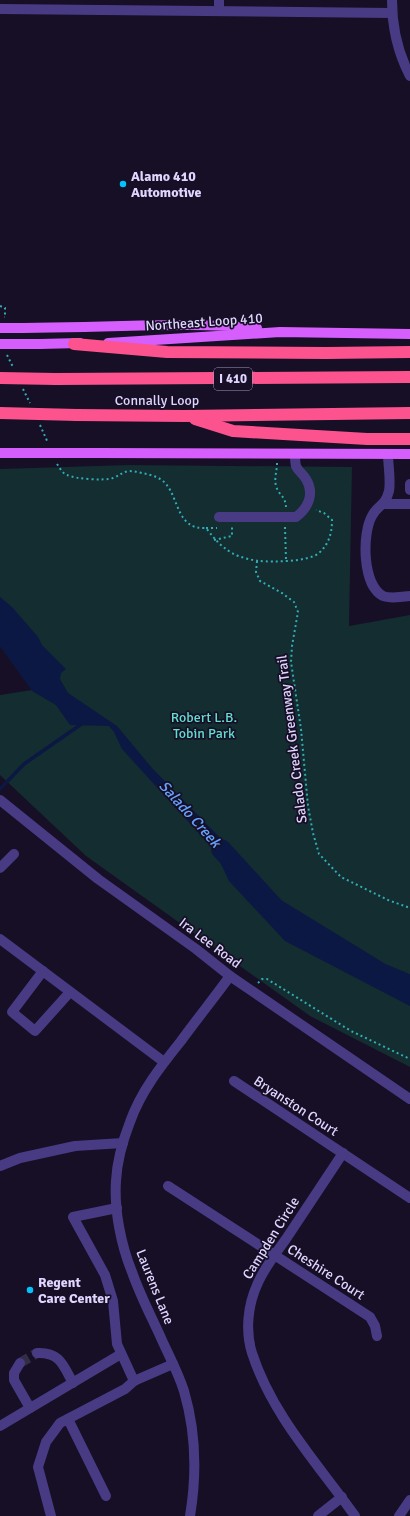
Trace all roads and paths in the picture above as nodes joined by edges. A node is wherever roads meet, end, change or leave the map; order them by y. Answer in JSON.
{"nodes":[{"id":1,"x":219,"y":0,"type":"edge"},
{"id":2,"x":392,"y":0,"type":"edge"},
{"id":3,"x":0,"y":9,"type":"edge"},
{"id":4,"x":219,"y":11,"type":"junction"},
{"id":5,"x":392,"y":13,"type":"junction"},
{"id":6,"x":410,"y":76,"type":"edge"},
{"id":7,"x":0,"y":306,"type":"edge"},
{"id":8,"x":0,"y":317,"type":"edge"},
{"id":9,"x":0,"y":328,"type":"edge"},
{"id":10,"x":313,"y":332,"type":"junction"},
{"id":11,"x":410,"y":334,"type":"edge"},
{"id":12,"x":0,"y":344,"type":"edge"},
{"id":13,"x":74,"y":344,"type":"junction"},
{"id":14,"x":410,"y":352,"type":"edge"},
{"id":15,"x":7,"y":353,"type":"dead end"},
{"id":16,"x":13,"y":367,"type":"dead end"},
{"id":17,"x":410,"y":377,"type":"edge"},
{"id":18,"x":0,"y":378,"type":"edge"},
{"id":19,"x":23,"y":388,"type":"dead end"},
{"id":20,"x":32,"y":409,"type":"dead end"},
{"id":21,"x":0,"y":413,"type":"edge"},
{"id":22,"x":410,"y":413,"type":"edge"},
{"id":23,"x":184,"y":416,"type":"junction"},
{"id":24,"x":39,"y":424,"type":"dead end"},
{"id":25,"x":410,"y":439,"type":"edge"},
{"id":26,"x":49,"y":445,"type":"dead end"},
{"id":27,"x":0,"y":453,"type":"edge"},
{"id":28,"x":295,"y":454,"type":"junction"},
{"id":29,"x":388,"y":454,"type":"junction"},
{"id":30,"x":410,"y":454,"type":"edge"},
{"id":31,"x":55,"y":459,"type":"dead end"},
{"id":32,"x":277,"y":461,"type":"dead end"},
{"id":33,"x":410,"y":484,"type":"edge"},
{"id":34,"x":410,"y":490,"type":"edge"},
{"id":35,"x":384,"y":504,"type":"junction"},
{"id":36,"x":410,"y":504,"type":"edge"},
{"id":37,"x":307,"y":506,"type":"junction"},
{"id":38,"x":219,"y":517,"type":"dead end"},
{"id":39,"x":232,"y":517,"type":"junction"},
{"id":40,"x":285,"y":517,"type":"junction"},
{"id":41,"x":214,"y":540,"type":"junction"},
{"id":42,"x":286,"y":560,"type":"junction"},
{"id":43,"x":257,"y":561,"type":"junction"},
{"id":44,"x":410,"y":596,"type":"edge"},
{"id":45,"x":0,"y":800,"type":"edge"},
{"id":46,"x":14,"y":854,"type":"dead end"},
{"id":47,"x":0,"y":868,"type":"edge"},
{"id":48,"x":410,"y":908,"type":"edge"},
{"id":49,"x":0,"y":939,"type":"edge"},
{"id":50,"x":43,"y":971,"type":"junction"},
{"id":51,"x":230,"y":976,"type":"junction"},
{"id":52,"x":257,"y":984,"type":"dead end"},
{"id":53,"x":70,"y":992,"type":"junction"},
{"id":54,"x":410,"y":1059,"type":"edge"},
{"id":55,"x":164,"y":1062,"type":"junction"},
{"id":56,"x":234,"y":1081,"type":"dead end"},
{"id":57,"x":410,"y":1099,"type":"edge"},
{"id":58,"x":123,"y":1143,"type":"junction"},
{"id":59,"x":343,"y":1153,"type":"junction"},
{"id":60,"x":0,"y":1166,"type":"edge"},
{"id":61,"x":168,"y":1186,"type":"dead end"},
{"id":62,"x":410,"y":1198,"type":"edge"},
{"id":63,"x":117,"y":1208,"type":"junction"},
{"id":64,"x":274,"y":1256,"type":"junction"},
{"id":65,"x":377,"y":1336,"type":"dead end"},
{"id":66,"x":36,"y":1353,"type":"tunnel mouth"},
{"id":67,"x":122,"y":1354,"type":"junction"},
{"id":68,"x":20,"y":1363,"type":"tunnel mouth"},
{"id":69,"x":173,"y":1364,"type":"junction"},
{"id":70,"x":134,"y":1381,"type":"junction"},
{"id":71,"x":73,"y":1383,"type":"junction"},
{"id":72,"x":30,"y":1408,"type":"junction"},
{"id":73,"x":68,"y":1419,"type":"junction"},
{"id":74,"x":0,"y":1426,"type":"edge"},
{"id":75,"x":106,"y":1496,"type":"dead end"},
{"id":76,"x":342,"y":1497,"type":"junction"},
{"id":77,"x":410,"y":1500,"type":"edge"},
{"id":78,"x":51,"y":1516,"type":"edge"},
{"id":79,"x":190,"y":1516,"type":"edge"},
{"id":80,"x":318,"y":1516,"type":"edge"},
{"id":81,"x":355,"y":1516,"type":"edge"},
{"id":82,"x":399,"y":1516,"type":"edge"}],
"edges":[{"from":1,"to":4,"type":"street"},
{"from":2,"to":5,"type":"street"},
{"from":3,"to":4,"type":"street"},
{"from":4,"to":5,"type":"street"},
{"from":5,"to":6,"type":"street"},
{"from":7,"to":8,"type":"path"},
{"from":9,"to":10,"type":"main road"},
{"from":10,"to":11,"type":"main road","name":"Northeast Loop 410"},
{"from":10,"to":13,"type":"main road","name":"Northeast Loop 410"},
{"from":12,"to":13,"type":"main road","name":"Northeast Loop 410","bridge":true},
{"from":13,"to":14,"type":"highway"},
{"from":15,"to":16,"type":"path"},
{"from":17,"to":18,"type":"highway","name":"Connally Loop","number":"I 410","bridge":true},
{"from":19,"to":20,"type":"path"},
{"from":21,"to":23,"type":"highway","name":"Connally Loop","bridge":true},
{"from":22,"to":23,"type":"highway","name":"Connally Loop"},
{"from":23,"to":25,"type":"highway"},
{"from":24,"to":26,"type":"path"},
{"from":27,"to":28,"type":"main road","bridge":true},
{"from":28,"to":29,"type":"main road"},
{"from":28,"to":37,"type":"street"},
{"from":29,"to":30,"type":"main road"},
{"from":29,"to":35,"type":"street"},
{"from":31,"to":41,"type":"path"},
{"from":32,"to":40,"type":"path"},
{"from":33,"to":34,"type":"street"},
{"from":35,"to":36,"type":"street"},
{"from":35,"to":44,"type":"street"},
{"from":37,"to":40,"type":"street"},
{"from":37,"to":42,"type":"path"},
{"from":38,"to":39,"type":"street"},
{"from":39,"to":40,"type":"street"},
{"from":39,"to":41,"type":"path"},
{"from":40,"to":42,"type":"path"},
{"from":41,"to":43,"type":"path"},
{"from":42,"to":43,"type":"path"},
{"from":43,"to":48,"type":"path","name":"Salado Creek Greenway Trail"},
{"from":45,"to":51,"type":"street","name":"Ira Lee Road"},
{"from":46,"to":47,"type":"street"},
{"from":49,"to":50,"type":"street"},
{"from":50,"to":53,"type":"street"},
{"from":50,"to":53,"type":"street"},
{"from":51,"to":55,"type":"street","name":"Laurens Lane"},
{"from":51,"to":57,"type":"street","name":"Ira Lee Road"},
{"from":52,"to":54,"type":"path"},
{"from":53,"to":55,"type":"street"},
{"from":55,"to":58,"type":"street","name":"Laurens Lane"},
{"from":56,"to":59,"type":"street","name":"Bryanston Court"},
{"from":58,"to":60,"type":"street"},
{"from":58,"to":63,"type":"street","name":"Laurens Lane"},
{"from":59,"to":62,"type":"street"},
{"from":59,"to":64,"type":"street","name":"Campden Circle"},
{"from":61,"to":64,"type":"street","name":"Cheshire Court"},
{"from":63,"to":67,"type":"street"},
{"from":63,"to":69,"type":"street","name":"Laurens Lane"},
{"from":64,"to":65,"type":"street","name":"Cheshire Court"},
{"from":64,"to":76,"type":"street","name":"Campden Circle"},
{"from":66,"to":71,"type":"street"},
{"from":67,"to":70,"type":"street"},
{"from":67,"to":71,"type":"street"},
{"from":68,"to":72,"type":"street"},
{"from":69,"to":70,"type":"street"},
{"from":69,"to":79,"type":"street","name":"Laurens Lane"},
{"from":70,"to":73,"type":"street"},
{"from":71,"to":72,"type":"street"},
{"from":72,"to":74,"type":"street"},
{"from":73,"to":75,"type":"street"},
{"from":73,"to":78,"type":"street"},
{"from":76,"to":80,"type":"street"},
{"from":76,"to":81,"type":"street","name":"Campden Circle"},
{"from":77,"to":82,"type":"street"}]}
